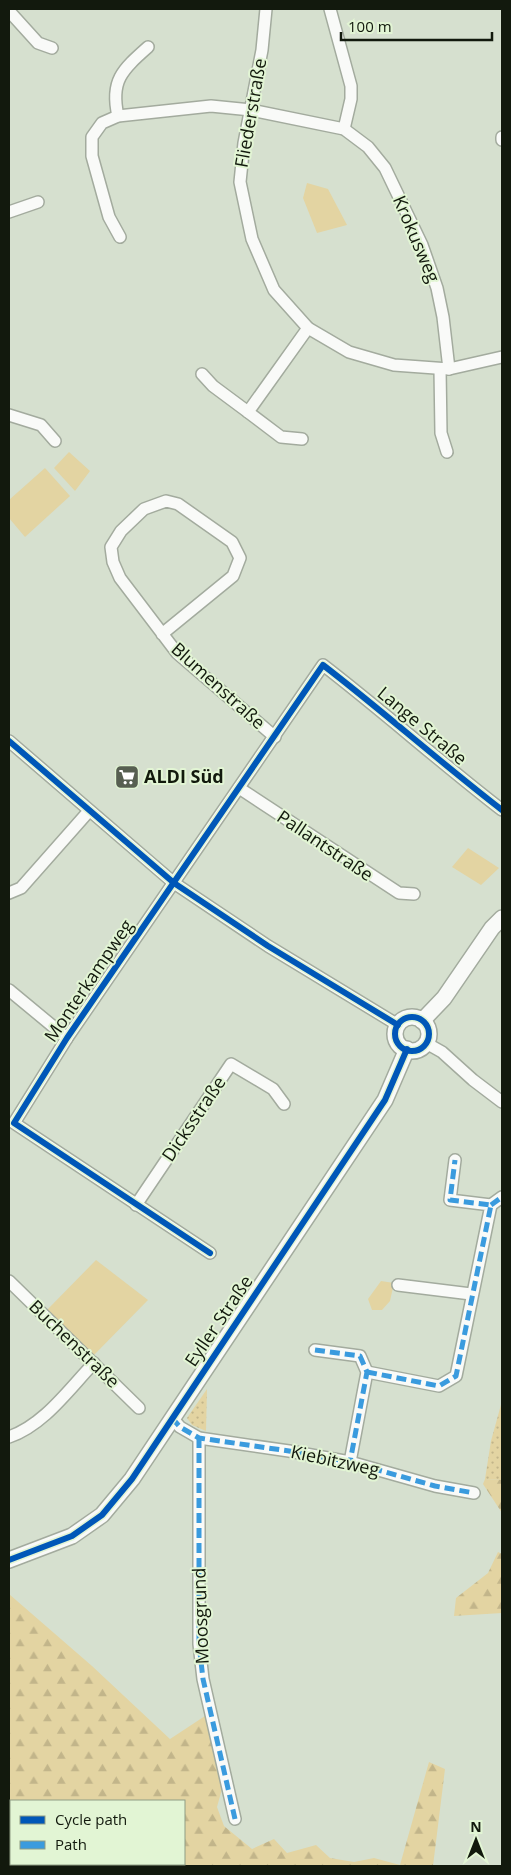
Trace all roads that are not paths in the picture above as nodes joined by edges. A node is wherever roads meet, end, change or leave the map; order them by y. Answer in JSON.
{"nodes":[{"id":1,"x":266,"y":9,"type":"edge"},
{"id":2,"x":330,"y":9,"type":"edge"},
{"id":3,"x":9,"y":11,"type":"edge"},
{"id":4,"x":148,"y":47,"type":"dead end"},
{"id":5,"x":52,"y":48,"type":"dead end"},
{"id":6,"x":250,"y":110,"type":"junction"},
{"id":7,"x":118,"y":116,"type":"junction"},
{"id":8,"x":344,"y":129,"type":"junction"},
{"id":9,"x":38,"y":202,"type":"dead end"},
{"id":10,"x":9,"y":212,"type":"edge"},
{"id":11,"x":120,"y":237,"type":"dead end"},
{"id":12,"x":308,"y":328,"type":"junction"},
{"id":13,"x":502,"y":357,"type":"edge"},
{"id":14,"x":445,"y":368,"type":"junction"},
{"id":15,"x":202,"y":374,"type":"dead end"},
{"id":16,"x":248,"y":412,"type":"junction"},
{"id":17,"x":9,"y":415,"type":"edge"},
{"id":18,"x":302,"y":439,"type":"dead end"},
{"id":19,"x":55,"y":441,"type":"dead end"},
{"id":20,"x":447,"y":452,"type":"dead end"},
{"id":21,"x":162,"y":634,"type":"junction"},
{"id":22,"x":323,"y":665,"type":"joint"},
{"id":23,"x":274,"y":737,"type":"junction"},
{"id":24,"x":9,"y":741,"type":"edge"},
{"id":25,"x":239,"y":788,"type":"junction"},
{"id":26,"x":89,"y":810,"type":"junction"},
{"id":27,"x":502,"y":810,"type":"edge"},
{"id":28,"x":174,"y":883,"type":"junction"},
{"id":29,"x":9,"y":893,"type":"edge"},
{"id":30,"x":414,"y":894,"type":"dead end"},
{"id":31,"x":502,"y":918,"type":"edge"},
{"id":32,"x":9,"y":990,"type":"edge"},
{"id":33,"x":422,"y":1021,"type":"junction"},
{"id":34,"x":398,"y":1025,"type":"junction"},
{"id":35,"x":67,"y":1038,"type":"junction"},
{"id":36,"x":426,"y":1043,"type":"junction"},
{"id":37,"x":406,"y":1049,"type":"junction"},
{"id":38,"x":502,"y":1102,"type":"edge"},
{"id":39,"x":284,"y":1104,"type":"dead end"},
{"id":40,"x":12,"y":1126,"type":"edge"},
{"id":41,"x":455,"y":1160,"type":"dead end"},
{"id":42,"x":502,"y":1197,"type":"edge"},
{"id":43,"x":136,"y":1205,"type":"junction"},
{"id":44,"x":491,"y":1205,"type":"junction"},
{"id":45,"x":210,"y":1253,"type":"dead end"},
{"id":46,"x":398,"y":1285,"type":"dead end"},
{"id":47,"x":11,"y":1286,"type":"edge"},
{"id":48,"x":471,"y":1294,"type":"junction"},
{"id":49,"x":315,"y":1350,"type":"dead end"},
{"id":50,"x":94,"y":1363,"type":"junction"},
{"id":51,"x":367,"y":1372,"type":"junction"},
{"id":52,"x":139,"y":1408,"type":"dead end"},
{"id":53,"x":172,"y":1418,"type":"junction"},
{"id":54,"x":9,"y":1437,"type":"edge"},
{"id":55,"x":199,"y":1438,"type":"junction"},
{"id":56,"x":350,"y":1462,"type":"junction"},
{"id":57,"x":474,"y":1493,"type":"dead end"},
{"id":58,"x":9,"y":1560,"type":"edge"},
{"id":59,"x":235,"y":1819,"type":"dead end"}],
"edges":[{"from":1,"to":6,"type":"street","name":"Fliederstraße"},
{"from":2,"to":8,"type":"street"},
{"from":3,"to":5,"type":"street"},
{"from":4,"to":7,"type":"street"},
{"from":6,"to":7,"type":"street","name":"Krokusweg"},
{"from":6,"to":8,"type":"street","name":"Krokusweg"},
{"from":6,"to":12,"type":"street","name":"Fliederstraße"},
{"from":7,"to":11,"type":"street"},
{"from":8,"to":14,"type":"street","name":"Krokusweg"},
{"from":9,"to":10,"type":"street"},
{"from":12,"to":14,"type":"street","name":"Fliederstraße"},
{"from":12,"to":16,"type":"street"},
{"from":13,"to":14,"type":"street","name":"Fliederstraße"},
{"from":14,"to":20,"type":"street"},
{"from":15,"to":16,"type":"street"},
{"from":16,"to":18,"type":"street"},
{"from":17,"to":19,"type":"street"},
{"from":21,"to":21,"type":"street","name":"Blumenstraße"},
{"from":21,"to":23,"type":"street","name":"Blumenstraße"},
{"from":22,"to":23,"type":"street","name":"Monterkampweg"},
{"from":22,"to":27,"type":"street","name":"Lange Straße"},
{"from":23,"to":25,"type":"street","name":"Monterkampweg"},
{"from":24,"to":26,"type":"street"},
{"from":25,"to":28,"type":"street","name":"Monterkampweg"},
{"from":25,"to":30,"type":"street","name":"Pallantstraße"},
{"from":26,"to":28,"type":"street"},
{"from":26,"to":29,"type":"street"},
{"from":28,"to":34,"type":"street"},
{"from":28,"to":35,"type":"street","name":"Monterkampweg"},
{"from":31,"to":33,"type":"main road"},
{"from":32,"to":35,"type":"street","name":"Monterkampweg"},
{"from":33,"to":34,"type":"main road"},
{"from":33,"to":36,"type":"main road"},
{"from":34,"to":37,"type":"main road"},
{"from":35,"to":40,"type":"street","name":"Monterkampweg"},
{"from":36,"to":37,"type":"main road"},
{"from":36,"to":38,"type":"street"},
{"from":37,"to":53,"type":"main road","name":"Eyller Straße"},
{"from":39,"to":43,"type":"street","name":"Dicksstraße"},
{"from":40,"to":43,"type":"street","name":"Monterkampweg"},
{"from":41,"to":44,"type":"street"},
{"from":42,"to":44,"type":"street"},
{"from":43,"to":45,"type":"street","name":"Monterkampweg"},
{"from":44,"to":48,"type":"street"},
{"from":46,"to":48,"type":"street"},
{"from":47,"to":50,"type":"street","name":"Buchenstraße"},
{"from":48,"to":51,"type":"street"},
{"from":49,"to":51,"type":"street"},
{"from":50,"to":52,"type":"street","name":"Buchenstraße"},
{"from":50,"to":54,"type":"street"},
{"from":51,"to":56,"type":"street"},
{"from":53,"to":55,"type":"street","name":"Kiebitzweg"},
{"from":53,"to":58,"type":"main road","name":"Eyller Straße"},
{"from":55,"to":56,"type":"street","name":"Kiebitzweg"},
{"from":55,"to":59,"type":"street","name":"Moosgrund"},
{"from":56,"to":57,"type":"street","name":"Kiebitzweg"}]}
